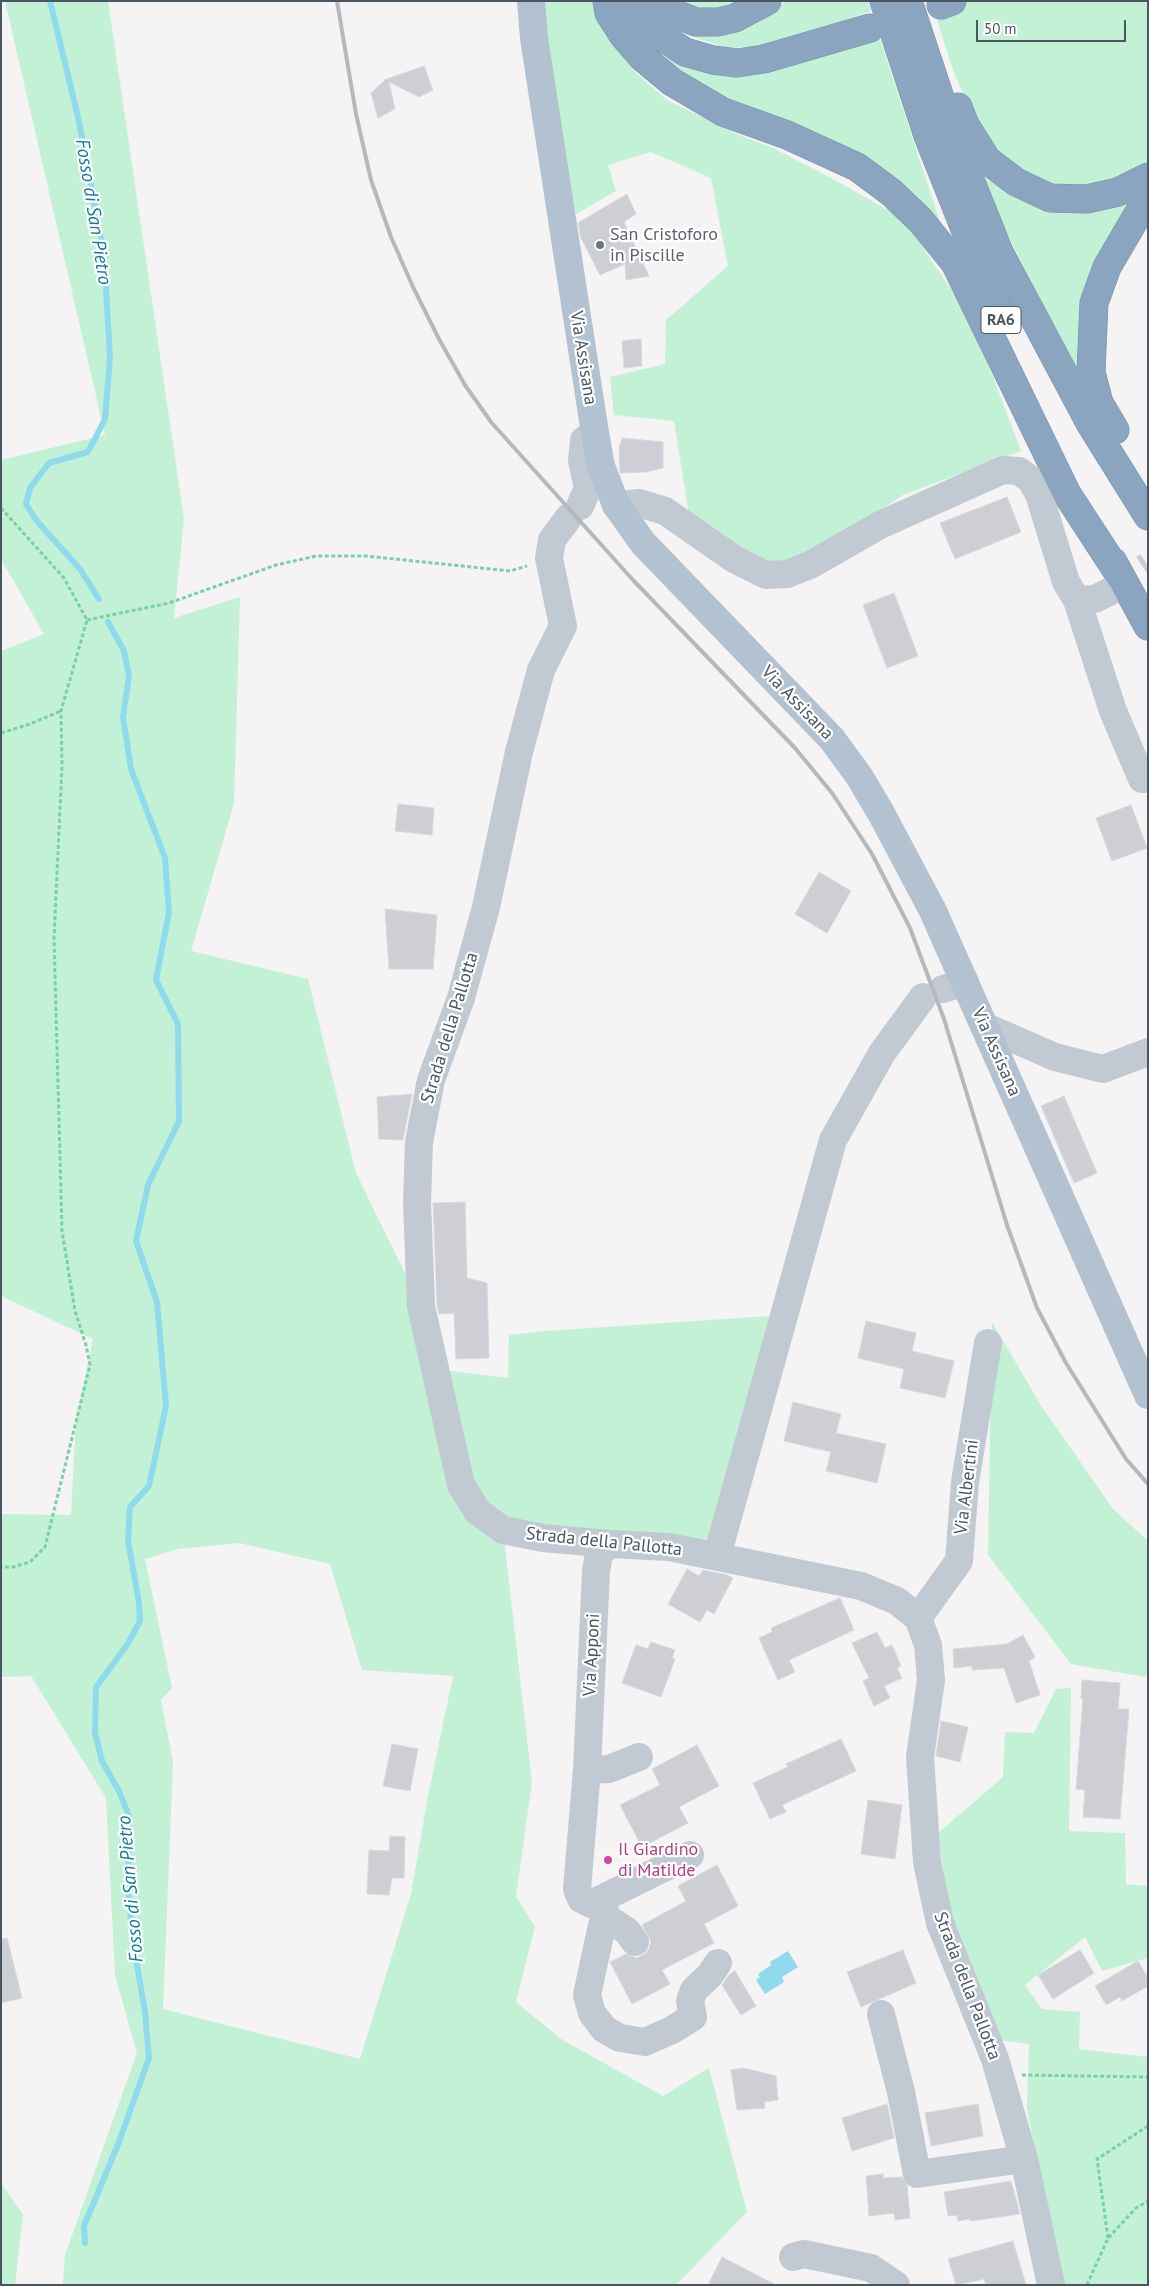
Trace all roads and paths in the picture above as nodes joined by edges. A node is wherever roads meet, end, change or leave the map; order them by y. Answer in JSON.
{"nodes":[{"id":1,"x":531,"y":1,"type":"edge"},
{"id":2,"x":607,"y":1,"type":"edge"},
{"id":3,"x":631,"y":1,"type":"edge"},
{"id":4,"x":655,"y":1,"type":"edge"},
{"id":5,"x":767,"y":1,"type":"edge"},
{"id":6,"x":884,"y":1,"type":"edge"},
{"id":7,"x":908,"y":1,"type":"edge"},
{"id":8,"x":939,"y":3,"type":"edge"},
{"id":9,"x":870,"y":28,"type":"dead end"},
{"id":10,"x":1148,"y":177,"type":"edge"},
{"id":11,"x":1148,"y":197,"type":"edge"},
{"id":12,"x":594,"y":433,"type":"junction"},
{"id":13,"x":1148,"y":488,"type":"edge"},
{"id":14,"x":616,"y":505,"type":"junction"},
{"id":15,"x":1,"y":508,"type":"edge"},
{"id":16,"x":1148,"y":516,"type":"edge"},
{"id":17,"x":549,"y":558,"type":"junction"},
{"id":18,"x":1115,"y":585,"type":"junction"},
{"id":19,"x":1077,"y":600,"type":"junction"},
{"id":20,"x":86,"y":620,"type":"junction"},
{"id":21,"x":1148,"y":626,"type":"edge"},
{"id":22,"x":61,"y":711,"type":"junction"},
{"id":23,"x":1,"y":733,"type":"edge"},
{"id":24,"x":1142,"y":779,"type":"dead end"},
{"id":25,"x":943,"y":989,"type":"junction"},
{"id":26,"x":984,"y":1026,"type":"junction"},
{"id":27,"x":1148,"y":1052,"type":"edge"},
{"id":28,"x":988,"y":1342,"type":"dead end"},
{"id":29,"x":1148,"y":1395,"type":"edge"},
{"id":30,"x":610,"y":1544,"type":"junction"},
{"id":31,"x":717,"y":1556,"type":"junction"},
{"id":32,"x":1,"y":1567,"type":"edge"},
{"id":33,"x":918,"y":1618,"type":"junction"},
{"id":34,"x":639,"y":1756,"type":"dead end"},
{"id":35,"x":587,"y":1770,"type":"junction"},
{"id":36,"x":690,"y":1855,"type":"dead end"},
{"id":37,"x":604,"y":1907,"type":"junction"},
{"id":38,"x":635,"y":1942,"type":"dead end"},
{"id":39,"x":718,"y":1963,"type":"dead end"},
{"id":40,"x":881,"y":2014,"type":"dead end"},
{"id":41,"x":999,"y":2075,"type":"junction"},
{"id":42,"x":1148,"y":2077,"type":"edge"},
{"id":43,"x":1148,"y":2126,"type":"edge"},
{"id":44,"x":1024,"y":2159,"type":"junction"},
{"id":45,"x":1148,"y":2201,"type":"edge"},
{"id":46,"x":1108,"y":2238,"type":"junction"},
{"id":47,"x":793,"y":2257,"type":"dead end"},
{"id":48,"x":896,"y":2285,"type":"edge"},
{"id":49,"x":1051,"y":2285,"type":"edge"},
{"id":50,"x":1087,"y":2285,"type":"edge"}],
"edges":[{"from":1,"to":12,"type":"main road","name":"Via Assisana"},
{"from":2,"to":18,"type":"highway"},
{"from":3,"to":9,"type":"highway"},
{"from":4,"to":5,"type":"highway"},
{"from":6,"to":18,"type":"highway","number":"RA6"},
{"from":7,"to":16,"type":"highway","number":"RA6"},
{"from":8,"to":10,"type":"highway"},
{"from":11,"to":13,"type":"highway"},
{"from":12,"to":14,"type":"main road","name":"Via Assisana"},
{"from":12,"to":17,"type":"street","name":"Strada della Pallotta"},
{"from":14,"to":19,"type":"street"},
{"from":14,"to":25,"type":"main road","name":"Via Assisana"},
{"from":15,"to":20,"type":"path"},
{"from":17,"to":20,"type":"path"},
{"from":17,"to":30,"type":"street","name":"Strada della Pallotta"},
{"from":18,"to":19,"type":"street"},
{"from":18,"to":21,"type":"highway","number":"RA6"},
{"from":19,"to":24,"type":"street"},
{"from":20,"to":22,"type":"path"},
{"from":22,"to":23,"type":"path"},
{"from":22,"to":32,"type":"path"},
{"from":25,"to":26,"type":"main road","name":"Via Assisana"},
{"from":25,"to":31,"type":"street"},
{"from":26,"to":27,"type":"street"},
{"from":26,"to":29,"type":"main road","name":"Via Assisana"},
{"from":28,"to":33,"type":"street","name":"Via Albertini"},
{"from":30,"to":31,"type":"street","name":"Strada della Pallotta"},
{"from":30,"to":35,"type":"street","name":"Via Apponi"},
{"from":31,"to":33,"type":"street","name":"Strada della Pallotta"},
{"from":33,"to":41,"type":"street","name":"Strada della Pallotta"},
{"from":34,"to":35,"type":"street"},
{"from":35,"to":37,"type":"street","name":"Via Apponi"},
{"from":36,"to":37,"type":"street","name":"Via Apponi"},
{"from":37,"to":38,"type":"street"},
{"from":37,"to":39,"type":"street"},
{"from":40,"to":44,"type":"street"},
{"from":41,"to":42,"type":"path"},
{"from":41,"to":44,"type":"street","name":"Strada della Pallotta"},
{"from":43,"to":46,"type":"path"},
{"from":44,"to":49,"type":"street","name":"Strada della Pallotta"},
{"from":45,"to":46,"type":"path"},
{"from":46,"to":50,"type":"path"},
{"from":47,"to":48,"type":"street"}]}
